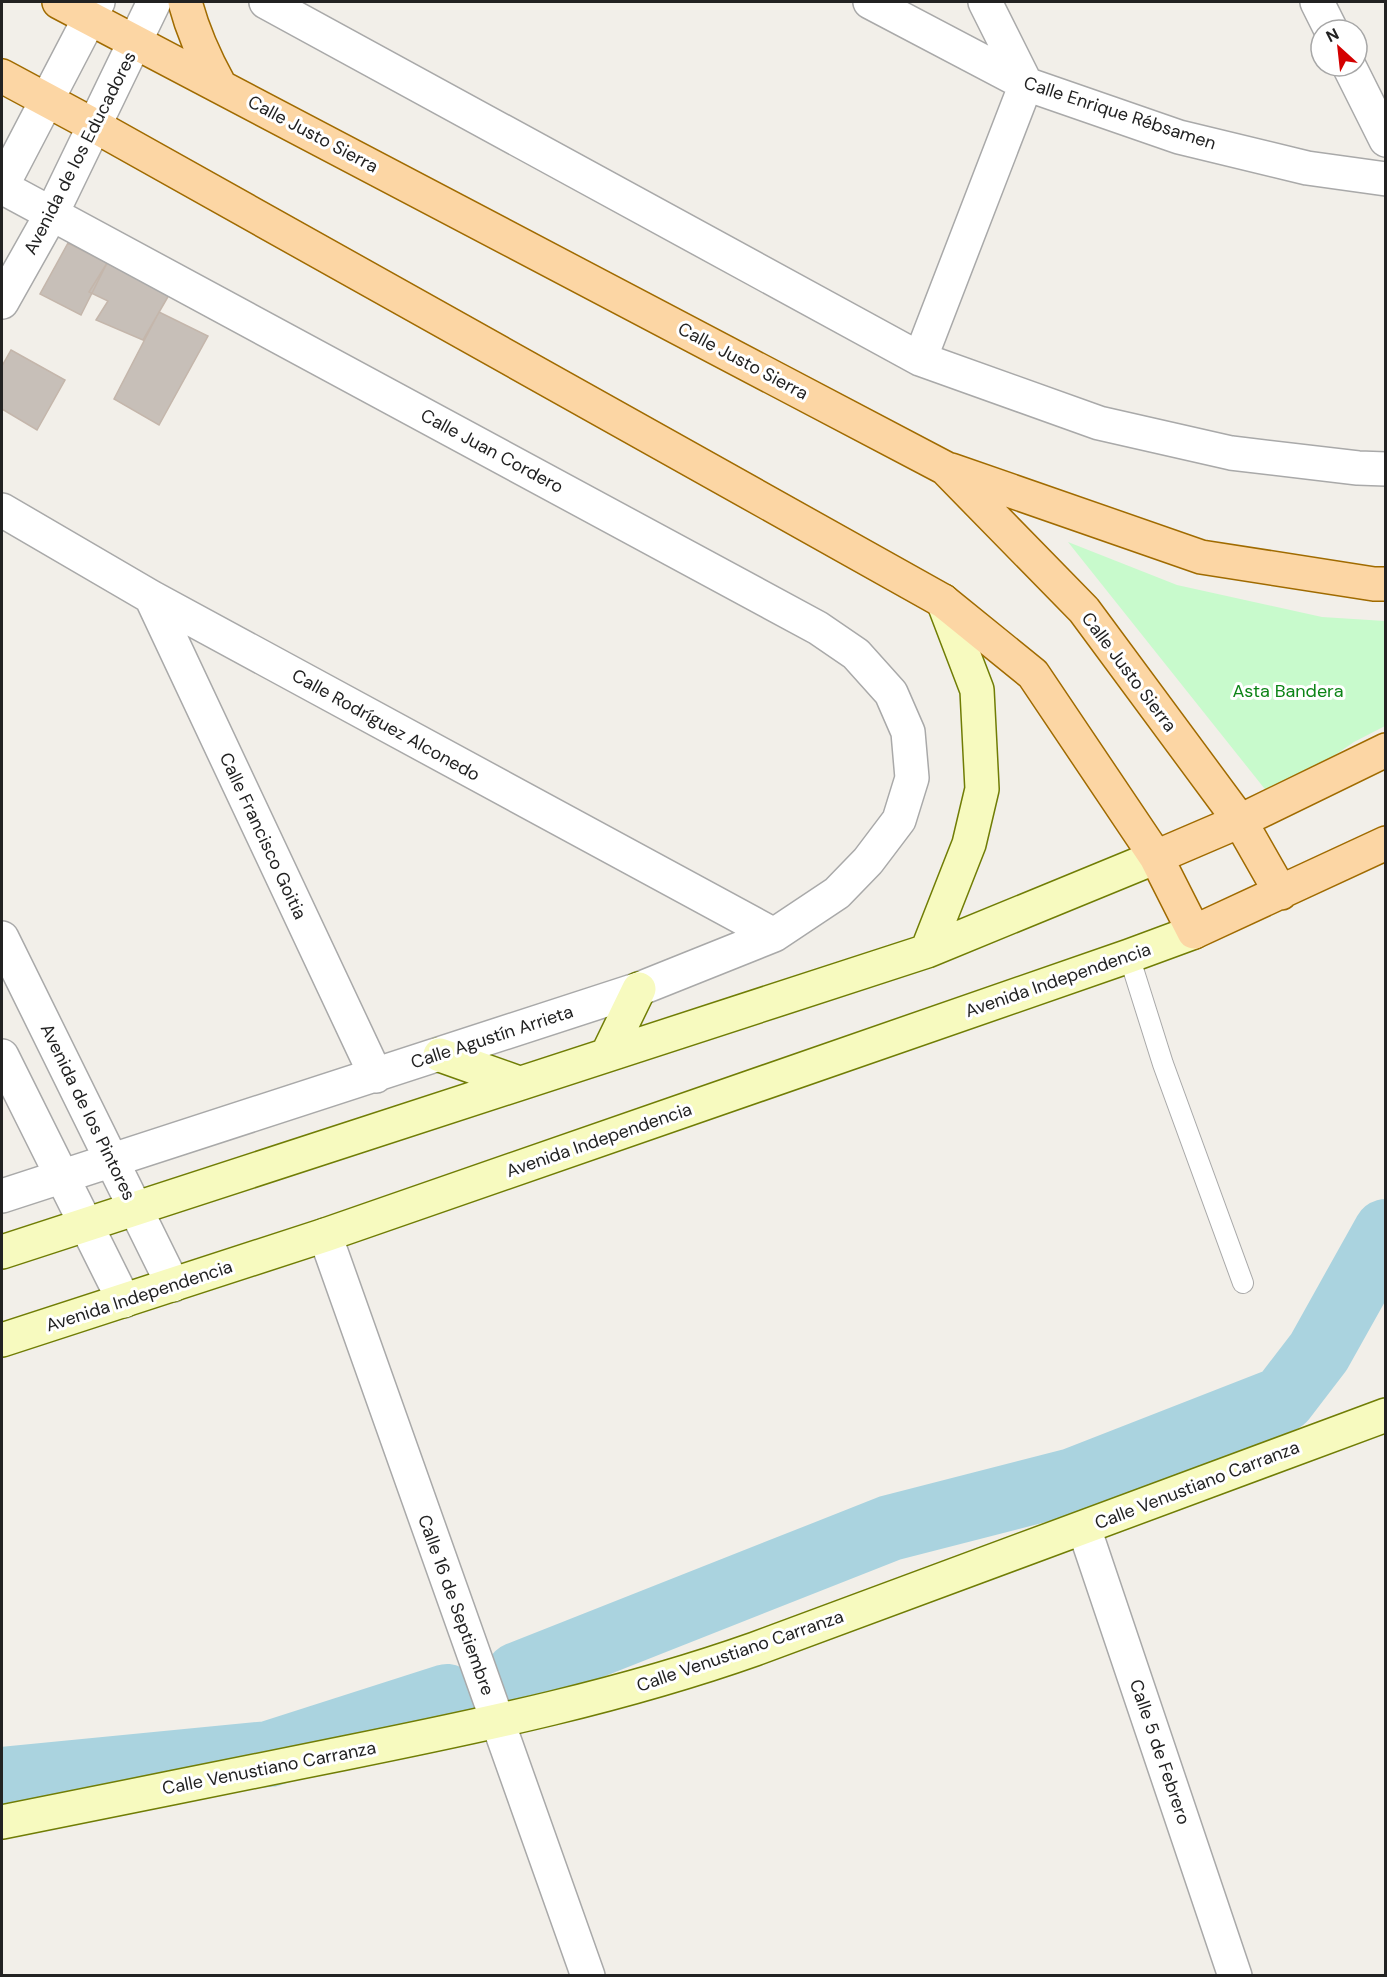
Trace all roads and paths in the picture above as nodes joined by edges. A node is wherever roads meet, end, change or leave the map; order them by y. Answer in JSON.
{"nodes":[{"id":1,"x":59,"y":2,"type":"edge"},
{"id":2,"x":154,"y":2,"type":"edge"},
{"id":3,"x":185,"y":2,"type":"edge"},
{"id":4,"x":266,"y":2,"type":"edge"},
{"id":5,"x":870,"y":2,"type":"edge"},
{"id":6,"x":985,"y":2,"type":"edge"},
{"id":7,"x":1317,"y":2,"type":"edge"},
{"id":8,"x":94,"y":10,"type":"edge"},
{"id":9,"x":1325,"y":18,"type":"edge"},
{"id":10,"x":136,"y":42,"type":"junction"},
{"id":11,"x":2,"y":76,"type":"edge"},
{"id":12,"x":1354,"y":78,"type":"edge"},
{"id":13,"x":219,"y":84,"type":"junction"},
{"id":14,"x":1026,"y":84,"type":"junction"},
{"id":15,"x":47,"y":100,"type":"junction"},
{"id":16,"x":95,"y":126,"type":"junction"},
{"id":17,"x":1386,"y":140,"type":"edge"},
{"id":18,"x":1386,"y":179,"type":"edge"},
{"id":19,"x":2,"y":187,"type":"edge"},
{"id":20,"x":52,"y":213,"type":"junction"},
{"id":21,"x":2,"y":302,"type":"edge"},
{"id":22,"x":920,"y":359,"type":"junction"},
{"id":23,"x":945,"y":468,"type":"junction"},
{"id":24,"x":1386,"y":469,"type":"edge"},
{"id":25,"x":2,"y":510,"type":"edge"},
{"id":26,"x":1386,"y":584,"type":"edge"},
{"id":27,"x":151,"y":597,"type":"junction"},
{"id":28,"x":943,"y":601,"type":"junction"},
{"id":29,"x":1386,"y":750,"type":"edge"},
{"id":30,"x":912,"y":778,"type":"joint"},
{"id":31,"x":1240,"y":821,"type":"junction"},
{"id":32,"x":1386,"y":843,"type":"edge"},
{"id":33,"x":1156,"y":857,"type":"junction"},
{"id":34,"x":1281,"y":892,"type":"junction"},
{"id":35,"x":1194,"y":932,"type":"junction"},
{"id":36,"x":774,"y":934,"type":"junction"},
{"id":37,"x":2,"y":938,"type":"edge"},
{"id":38,"x":927,"y":951,"type":"junction"},
{"id":39,"x":1129,"y":956,"type":"junction"},
{"id":40,"x":639,"y":989,"type":"junction"},
{"id":41,"x":440,"y":1055,"type":"junction"},
{"id":42,"x":608,"y":1055,"type":"junction"},
{"id":43,"x":2,"y":1056,"type":"edge"},
{"id":44,"x":376,"y":1076,"type":"junction"},
{"id":45,"x":519,"y":1083,"type":"junction"},
{"id":46,"x":112,"y":1160,"type":"junction"},
{"id":47,"x":62,"y":1177,"type":"junction"},
{"id":48,"x":2,"y":1196,"type":"edge"},
{"id":49,"x":136,"y":1209,"type":"junction"},
{"id":50,"x":87,"y":1225,"type":"junction"},
{"id":51,"x":325,"y":1235,"type":"junction"},
{"id":52,"x":2,"y":1252,"type":"edge"},
{"id":53,"x":1243,"y":1283,"type":"dead end"},
{"id":54,"x":174,"y":1285,"type":"junction"},
{"id":55,"x":124,"y":1301,"type":"junction"},
{"id":56,"x":2,"y":1340,"type":"edge"},
{"id":57,"x":1386,"y":1415,"type":"edge"},
{"id":58,"x":1084,"y":1528,"type":"junction"},
{"id":59,"x":498,"y":1722,"type":"junction"},
{"id":60,"x":2,"y":1822,"type":"edge"},
{"id":61,"x":588,"y":1976,"type":"edge"},
{"id":62,"x":1235,"y":1976,"type":"edge"}],
"edges":[{"from":1,"to":8,"type":"main road","name":"Calle Justo Sierra"},
{"from":2,"to":10,"type":"street","name":"Avenida de los Educadores"},
{"from":3,"to":13,"type":"main road"},
{"from":4,"to":22,"type":"street"},
{"from":5,"to":14,"type":"street","name":"Calle Enrique Rébsamen"},
{"from":6,"to":14,"type":"street"},
{"from":7,"to":9,"type":"street"},
{"from":8,"to":10,"type":"main road","name":"Calle Justo Sierra"},
{"from":8,"to":15,"type":"street"},
{"from":10,"to":13,"type":"main road","name":"Calle Justo Sierra"},
{"from":10,"to":16,"type":"street","name":"Avenida de los Educadores"},
{"from":11,"to":15,"type":"main road"},
{"from":12,"to":17,"type":"street"},
{"from":13,"to":23,"type":"main road","name":"Calle Justo Sierra"},
{"from":14,"to":18,"type":"street","name":"Calle Enrique Rébsamen"},
{"from":14,"to":22,"type":"street"},
{"from":15,"to":16,"type":"main road"},
{"from":15,"to":19,"type":"street"},
{"from":16,"to":20,"type":"street","name":"Avenida de los Educadores"},
{"from":16,"to":28,"type":"main road"},
{"from":19,"to":20,"type":"street","name":"Calle Juan Cordero"},
{"from":20,"to":21,"type":"street","name":"Avenida de los Educadores"},
{"from":20,"to":30,"type":"street","name":"Calle Juan Cordero"},
{"from":22,"to":24,"type":"street"},
{"from":23,"to":26,"type":"main road"},
{"from":23,"to":31,"type":"main road","name":"Calle Justo Sierra"},
{"from":25,"to":27,"type":"street","name":"Calle Rodríguez Alconedo"},
{"from":27,"to":36,"type":"street","name":"Calle Rodríguez Alconedo"},
{"from":27,"to":44,"type":"street","name":"Calle Francisco Goitia"},
{"from":28,"to":33,"type":"main road"},
{"from":28,"to":38,"type":"main road"},
{"from":29,"to":31,"type":"main road"},
{"from":30,"to":36,"type":"street","name":"Calle Agustín Arrieta"},
{"from":31,"to":33,"type":"main road"},
{"from":31,"to":34,"type":"main road","name":"Calle Justo Sierra"},
{"from":32,"to":34,"type":"main road"},
{"from":33,"to":35,"type":"main road"},
{"from":33,"to":38,"type":"main road"},
{"from":34,"to":35,"type":"main road"},
{"from":35,"to":39,"type":"main road","name":"Avenida Independencia"},
{"from":36,"to":40,"type":"street","name":"Calle Agustín Arrieta"},
{"from":37,"to":46,"type":"street","name":"Avenida de los Pintores"},
{"from":38,"to":42,"type":"main road"},
{"from":39,"to":51,"type":"main road","name":"Avenida Independencia"},
{"from":39,"to":53,"type":"lane"},
{"from":40,"to":41,"type":"street","name":"Calle Agustín Arrieta"},
{"from":40,"to":42,"type":"main road"},
{"from":41,"to":44,"type":"street","name":"Calle Agustín Arrieta"},
{"from":41,"to":45,"type":"main road"},
{"from":42,"to":45,"type":"main road"},
{"from":43,"to":47,"type":"street"},
{"from":44,"to":46,"type":"street","name":"Calle Agustín Arrieta"},
{"from":45,"to":49,"type":"main road"},
{"from":46,"to":47,"type":"street","name":"Calle Agustín Arrieta"},
{"from":46,"to":49,"type":"street","name":"Avenida de los Pintores"},
{"from":47,"to":48,"type":"street","name":"Calle Agustín Arrieta"},
{"from":47,"to":50,"type":"street"},
{"from":49,"to":50,"type":"main road"},
{"from":49,"to":54,"type":"street","name":"Avenida de los Pintores"},
{"from":50,"to":52,"type":"main road"},
{"from":50,"to":55,"type":"street"},
{"from":51,"to":54,"type":"main road","name":"Avenida Independencia"},
{"from":51,"to":59,"type":"street","name":"Calle 16 de Septiembre"},
{"from":54,"to":55,"type":"main road","name":"Avenida Independencia"},
{"from":55,"to":56,"type":"main road","name":"Avenida Independencia"},
{"from":57,"to":58,"type":"main road","name":"Calle Venustiano Carranza"},
{"from":58,"to":59,"type":"main road","name":"Calle Venustiano Carranza"},
{"from":58,"to":62,"type":"street","name":"Calle 5 de Febrero"},
{"from":59,"to":60,"type":"main road","name":"Calle Venustiano Carranza"},
{"from":59,"to":61,"type":"street","name":"Calle 16 de Septiembre"}]}
